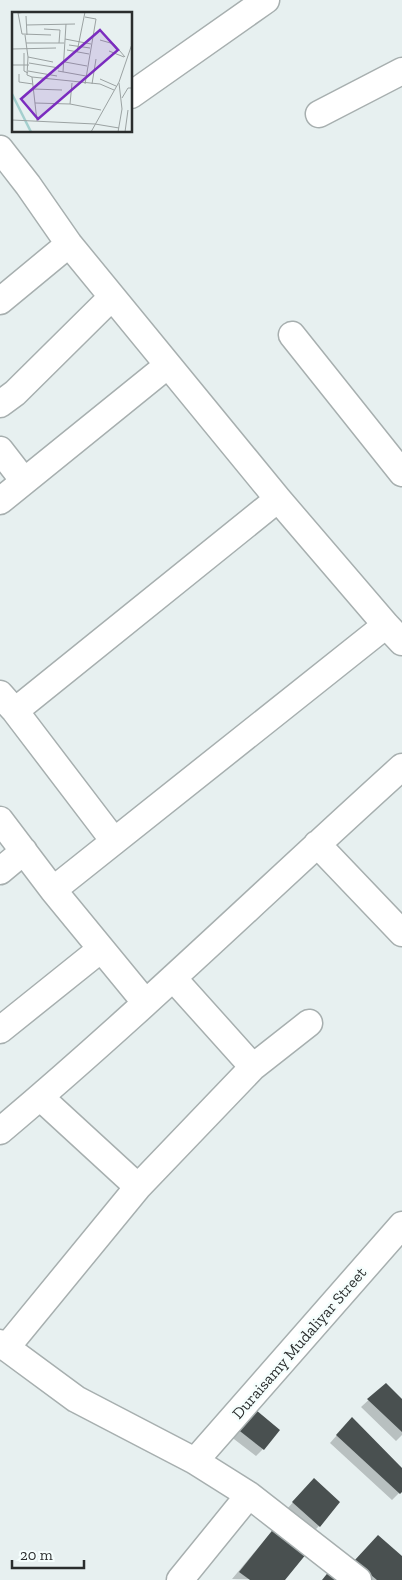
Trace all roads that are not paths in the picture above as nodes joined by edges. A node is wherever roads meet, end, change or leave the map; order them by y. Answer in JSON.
{"nodes":[{"id":1,"x":266,"y":0,"type":"edge"},
{"id":2,"x":402,"y":71,"type":"edge"},
{"id":3,"x":132,"y":94,"type":"edge"},
{"id":4,"x":319,"y":114,"type":"dead end"},
{"id":5,"x":0,"y":150,"type":"edge"},
{"id":6,"x":69,"y":244,"type":"junction"},
{"id":7,"x":112,"y":297,"type":"junction"},
{"id":8,"x":0,"y":302,"type":"edge"},
{"id":9,"x":292,"y":335,"type":"dead end"},
{"id":10,"x":168,"y":365,"type":"junction"},
{"id":11,"x":0,"y":404,"type":"edge"},
{"id":12,"x":0,"y":450,"type":"edge"},
{"id":13,"x":402,"y":473,"type":"edge"},
{"id":14,"x":24,"y":481,"type":"junction"},
{"id":15,"x":278,"y":499,"type":"junction"},
{"id":16,"x":0,"y":501,"type":"edge"},
{"id":17,"x":394,"y":634,"type":"edge"},
{"id":18,"x":8,"y":702,"type":"edge"},
{"id":19,"x":402,"y":767,"type":"edge"},
{"id":20,"x":0,"y":820,"type":"edge"},
{"id":21,"x":114,"y":842,"type":"junction"},
{"id":22,"x":317,"y":844,"type":"junction"},
{"id":23,"x":24,"y":851,"type":"junction"},
{"id":24,"x":0,"y":871,"type":"edge"},
{"id":25,"x":54,"y":890,"type":"junction"},
{"id":26,"x":402,"y":933,"type":"edge"},
{"id":27,"x":101,"y":949,"type":"junction"},
{"id":28,"x":172,"y":978,"type":"junction"},
{"id":29,"x":145,"y":1002,"type":"junction"},
{"id":30,"x":309,"y":1023,"type":"dead end"},
{"id":31,"x":0,"y":1030,"type":"edge"},
{"id":32,"x":253,"y":1068,"type":"junction"},
{"id":33,"x":40,"y":1097,"type":"junction"},
{"id":34,"x":0,"y":1131,"type":"edge"},
{"id":35,"x":138,"y":1187,"type":"junction"},
{"id":36,"x":402,"y":1225,"type":"edge"},
{"id":37,"x":3,"y":1346,"type":"edge"},
{"id":38,"x":195,"y":1461,"type":"junction"},
{"id":39,"x":249,"y":1495,"type":"junction"},
{"id":40,"x":180,"y":1580,"type":"edge"},
{"id":41,"x":358,"y":1580,"type":"edge"}],
"edges":[{"from":1,"to":3,"type":"street"},
{"from":2,"to":4,"type":"street"},
{"from":5,"to":6,"type":"street"},
{"from":6,"to":7,"type":"street"},
{"from":6,"to":8,"type":"street"},
{"from":7,"to":10,"type":"street"},
{"from":7,"to":11,"type":"street"},
{"from":9,"to":13,"type":"street"},
{"from":10,"to":14,"type":"street"},
{"from":10,"to":15,"type":"street"},
{"from":12,"to":14,"type":"street"},
{"from":14,"to":16,"type":"street"},
{"from":15,"to":17,"type":"street"},
{"from":15,"to":18,"type":"street"},
{"from":17,"to":21,"type":"street"},
{"from":18,"to":21,"type":"street"},
{"from":19,"to":22,"type":"street"},
{"from":20,"to":23,"type":"street"},
{"from":21,"to":25,"type":"street"},
{"from":22,"to":26,"type":"street"},
{"from":22,"to":28,"type":"street"},
{"from":23,"to":24,"type":"street"},
{"from":23,"to":25,"type":"street"},
{"from":25,"to":27,"type":"street"},
{"from":27,"to":29,"type":"street"},
{"from":27,"to":31,"type":"street"},
{"from":28,"to":29,"type":"street"},
{"from":28,"to":32,"type":"street"},
{"from":29,"to":33,"type":"street"},
{"from":30,"to":32,"type":"street"},
{"from":32,"to":35,"type":"street"},
{"from":33,"to":34,"type":"street"},
{"from":33,"to":35,"type":"street"},
{"from":35,"to":37,"type":"street"},
{"from":36,"to":38,"type":"street","name":"Duraisamy Mudaliyar Street"},
{"from":37,"to":38,"type":"street"},
{"from":38,"to":39,"type":"street"},
{"from":39,"to":40,"type":"street"},
{"from":39,"to":41,"type":"street"}]}
